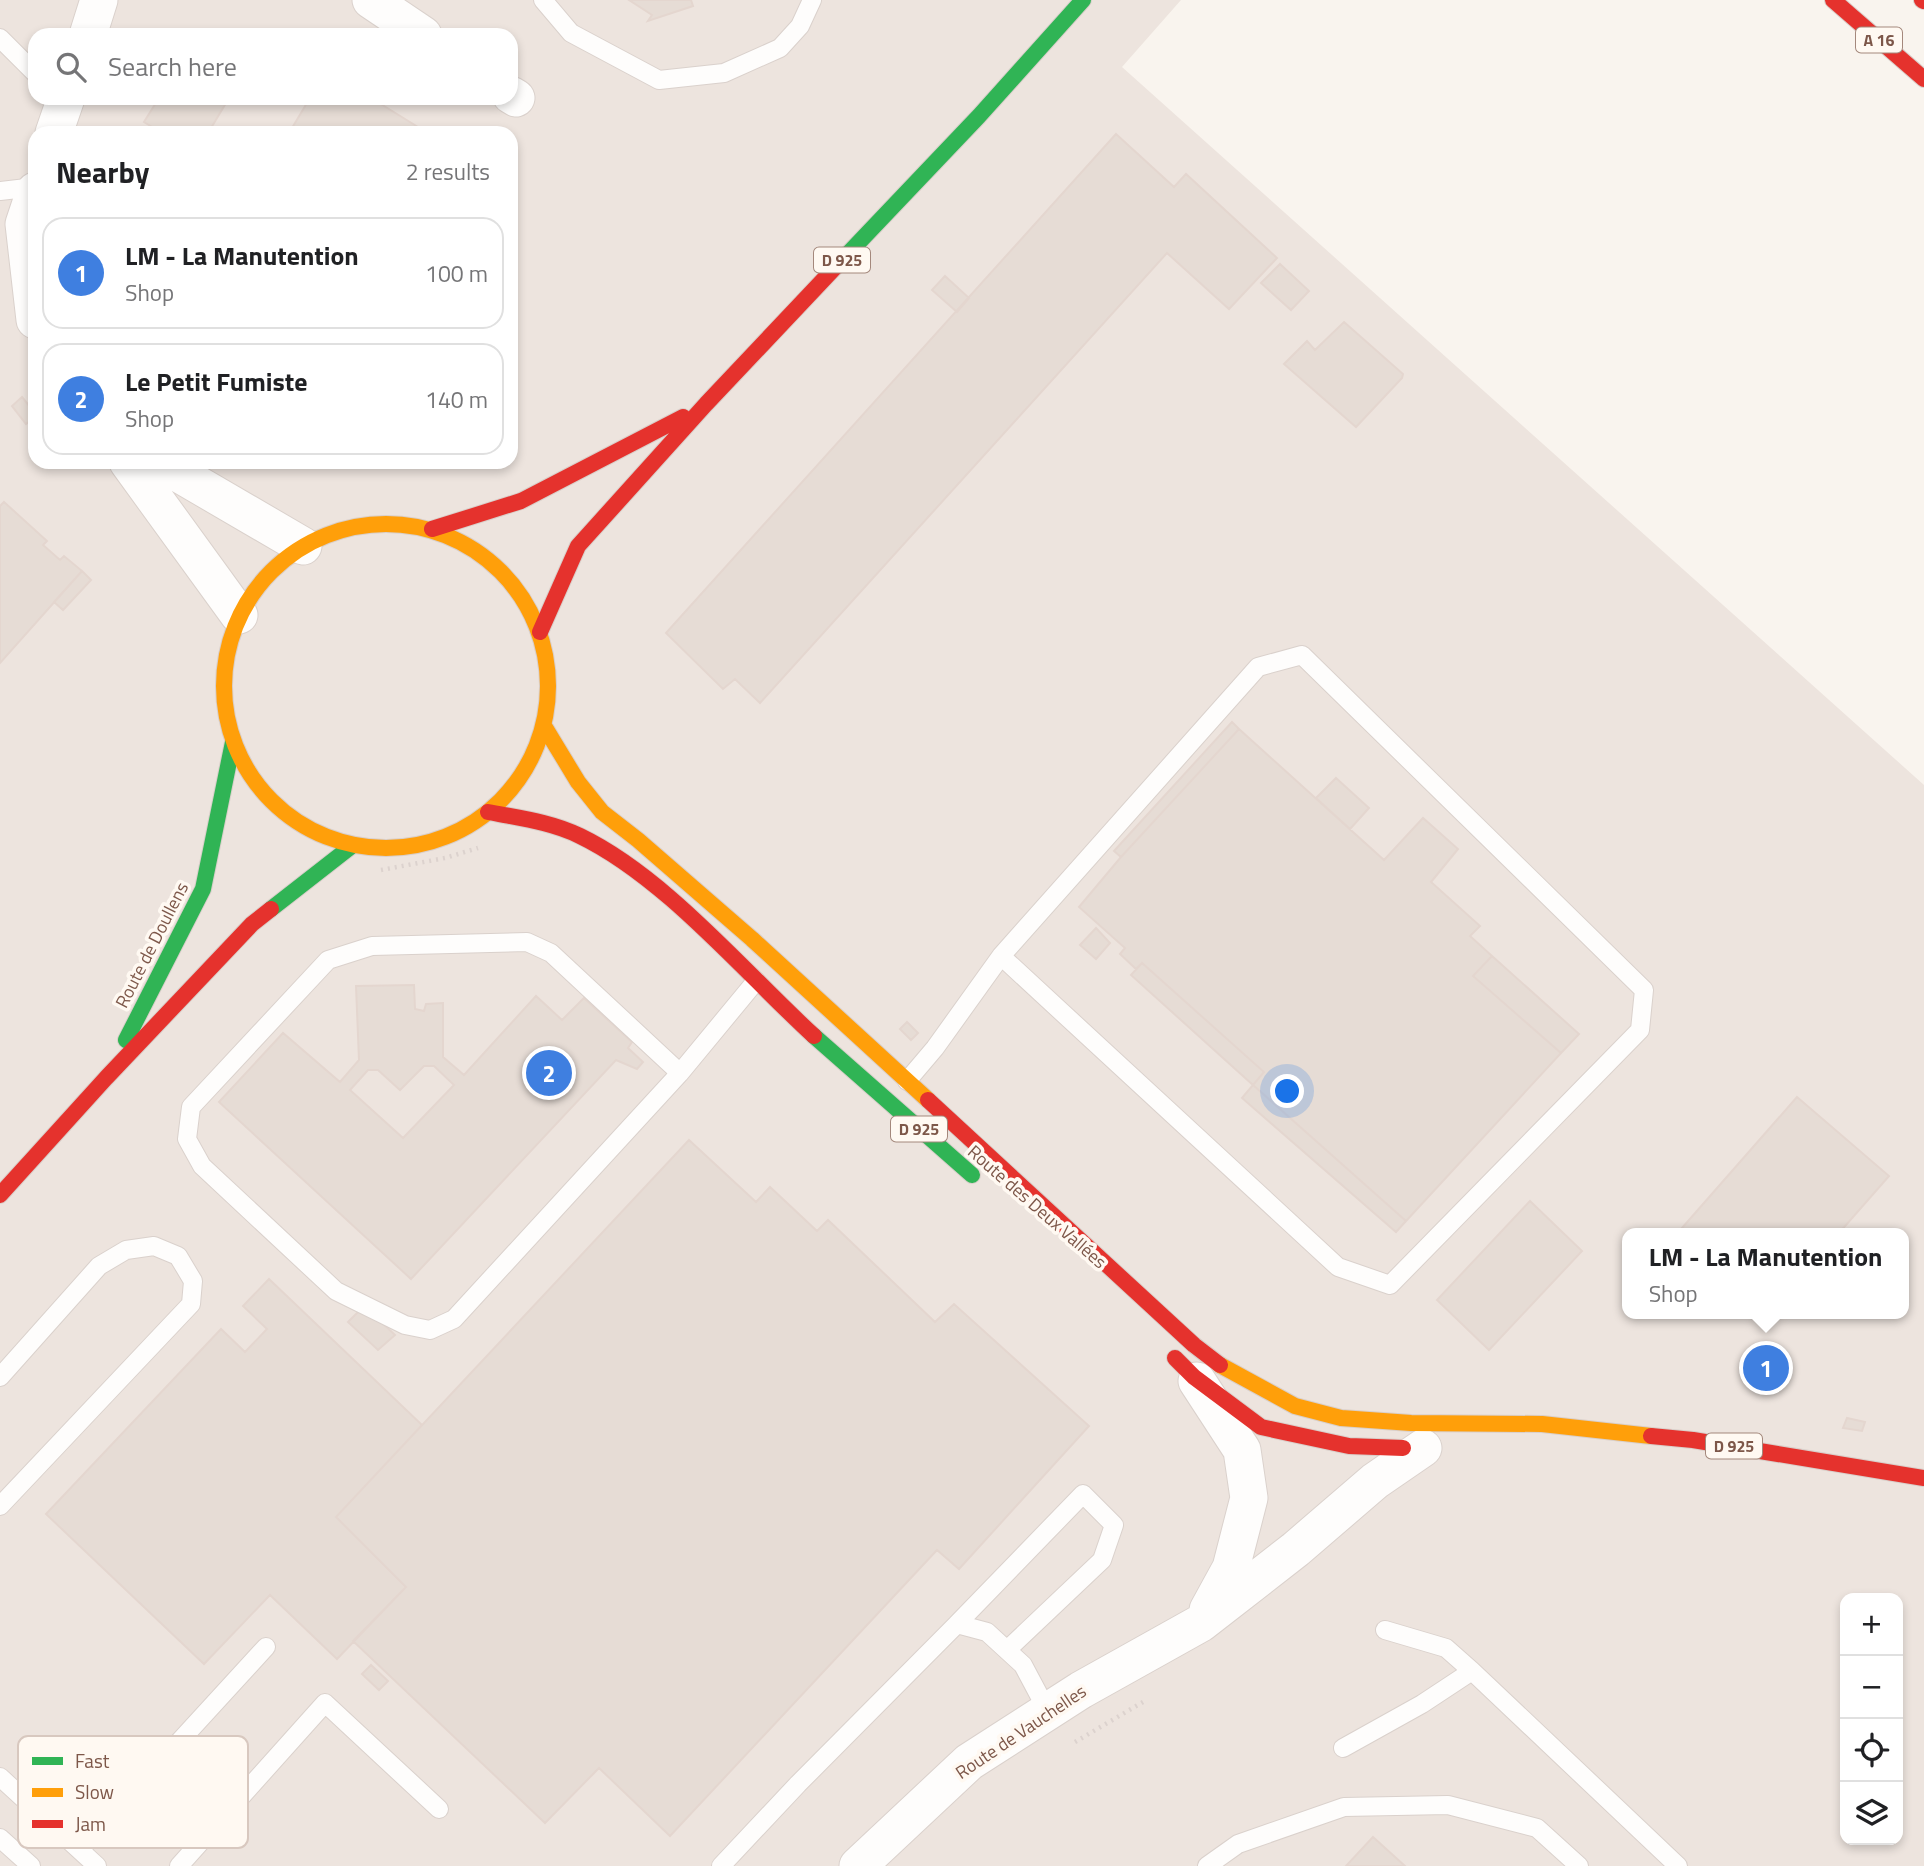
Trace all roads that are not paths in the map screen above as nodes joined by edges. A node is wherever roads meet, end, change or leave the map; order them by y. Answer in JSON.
{"nodes":[{"id":1,"x":99,"y":0,"type":"edge"},
{"id":2,"x":371,"y":0,"type":"edge"},
{"id":3,"x":543,"y":0,"type":"edge"},
{"id":4,"x":812,"y":0,"type":"edge"},
{"id":5,"x":1083,"y":0,"type":"edge"},
{"id":6,"x":1833,"y":0,"type":"edge"},
{"id":7,"x":90,"y":28,"type":"edge"},
{"id":8,"x":412,"y":28,"type":"edge"},
{"id":9,"x":0,"y":38,"type":"edge"},
{"id":10,"x":28,"y":66,"type":"edge"},
{"id":11,"x":1924,"y":79,"type":"edge"},
{"id":12,"x":28,"y":189,"type":"edge"},
{"id":13,"x":0,"y":191,"type":"edge"},
{"id":14,"x":28,"y":211,"type":"edge"},
{"id":15,"x":28,"y":259,"type":"edge"},
{"id":16,"x":706,"y":404,"type":"junction"},
{"id":17,"x":133,"y":469,"type":"edge"},
{"id":18,"x":171,"y":469,"type":"edge"},
{"id":19,"x":432,"y":529,"type":"junction"},
{"id":20,"x":303,"y":546,"type":"junction"},
{"id":21,"x":239,"y":615,"type":"junction"},
{"id":22,"x":540,"y":632,"type":"junction"},
{"id":23,"x":544,"y":726,"type":"junction"},
{"id":24,"x":233,"y":741,"type":"junction"},
{"id":25,"x":488,"y":813,"type":"junction"},
{"id":26,"x":353,"y":845,"type":"junction"},
{"id":27,"x":1001,"y":956,"type":"junction"},
{"id":28,"x":756,"y":981,"type":"junction"},
{"id":29,"x":680,"y":1073,"type":"junction"},
{"id":30,"x":106,"y":1078,"type":"junction"},
{"id":31,"x":907,"y":1081,"type":"junction"},
{"id":32,"x":984,"y":1185,"type":"dead end"},
{"id":33,"x":0,"y":1195,"type":"edge"},
{"id":34,"x":1165,"y":1348,"type":"dead end"},
{"id":35,"x":0,"y":1377,"type":"edge"},
{"id":36,"x":1194,"y":1377,"type":"junction"},
{"id":37,"x":1542,"y":1424,"type":"junction"},
{"id":38,"x":1463,"y":1440,"type":"dead end"},
{"id":39,"x":1429,"y":1447,"type":"joint"},
{"id":40,"x":1924,"y":1478,"type":"edge"},
{"id":41,"x":0,"y":1506,"type":"edge"},
{"id":42,"x":1201,"y":1623,"type":"junction"},
{"id":43,"x":957,"y":1624,"type":"junction"},
{"id":44,"x":1385,"y":1630,"type":"dead end"},
{"id":45,"x":266,"y":1647,"type":"dead end"},
{"id":46,"x":1007,"y":1650,"type":"junction"},
{"id":47,"x":1472,"y":1671,"type":"junction"},
{"id":48,"x":1048,"y":1712,"type":"junction"},
{"id":49,"x":184,"y":1736,"type":"edge"},
{"id":50,"x":1343,"y":1748,"type":"dead end"},
{"id":51,"x":0,"y":1777,"type":"edge"},
{"id":52,"x":248,"y":1789,"type":"edge"},
{"id":53,"x":18,"y":1793,"type":"edge"},
{"id":54,"x":439,"y":1809,"type":"dead end"},
{"id":55,"x":0,"y":1838,"type":"edge"},
{"id":56,"x":195,"y":1848,"type":"edge"},
{"id":57,"x":80,"y":1850,"type":"edge"},
{"id":58,"x":31,"y":1866,"type":"edge"},
{"id":59,"x":97,"y":1866,"type":"edge"},
{"id":60,"x":179,"y":1866,"type":"edge"},
{"id":61,"x":720,"y":1866,"type":"edge"},
{"id":62,"x":858,"y":1866,"type":"edge"},
{"id":63,"x":1207,"y":1866,"type":"edge"},
{"id":64,"x":1579,"y":1866,"type":"edge"},
{"id":65,"x":1678,"y":1866,"type":"edge"}],
"edges":[{"from":1,"to":7,"type":"street"},
{"from":2,"to":8,"type":"street"},
{"from":3,"to":4,"type":"lane"},
{"from":5,"to":16,"type":"main road","number":"D 925"},
{"from":6,"to":11,"type":"main road","number":"A 16"},
{"from":9,"to":10,"type":"lane"},
{"from":12,"to":13,"type":"lane"},
{"from":14,"to":15,"type":"street"},
{"from":16,"to":19,"type":"main road","number":"D 925"},
{"from":16,"to":22,"type":"main road","number":"D 925"},
{"from":17,"to":21,"type":"street"},
{"from":18,"to":20,"type":"street"},
{"from":19,"to":20,"type":"main road"},
{"from":19,"to":22,"type":"main road"},
{"from":20,"to":21,"type":"main road"},
{"from":21,"to":24,"type":"main road"},
{"from":22,"to":23,"type":"main road"},
{"from":23,"to":25,"type":"main road"},
{"from":23,"to":31,"type":"main road","name":"Route des Deux Vallées","number":"D 925"},
{"from":24,"to":26,"type":"main road"},
{"from":24,"to":30,"type":"main road","name":"Route de Doullens"},
{"from":25,"to":26,"type":"main road"},
{"from":25,"to":28,"type":"main road","name":"Route des Deux Vallées","number":"D 925"},
{"from":26,"to":30,"type":"main road","name":"Route de Doullens"},
{"from":27,"to":27,"type":"lane"},
{"from":27,"to":31,"type":"lane"},
{"from":28,"to":29,"type":"lane"},
{"from":28,"to":32,"type":"main road","name":"Route des Deux Vallées","number":"D 925"},
{"from":29,"to":29,"type":"lane"},
{"from":30,"to":33,"type":"main road","name":"Route de Doullens"},
{"from":31,"to":37,"type":"main road","name":"Route des Deux Vallées","number":"D 925"},
{"from":34,"to":36,"type":"main road"},
{"from":35,"to":41,"type":"lane"},
{"from":36,"to":39,"type":"main road"},
{"from":36,"to":42,"type":"street"},
{"from":37,"to":38,"type":"main road","name":"Route des Deux Vallées","number":"D 925"},
{"from":37,"to":40,"type":"main road","name":"Route des Deux Vallées","number":"D 925"},
{"from":39,"to":42,"type":"street","name":"Route de Vauchelles"},
{"from":42,"to":48,"type":"street","name":"Route de Vauchelles"},
{"from":43,"to":46,"type":"lane"},
{"from":43,"to":46,"type":"lane"},
{"from":43,"to":61,"type":"lane"},
{"from":44,"to":47,"type":"lane"},
{"from":45,"to":49,"type":"lane"},
{"from":46,"to":48,"type":"lane"},
{"from":47,"to":50,"type":"lane"},
{"from":47,"to":65,"type":"lane"},
{"from":48,"to":62,"type":"street","name":"Route de Vauchelles"},
{"from":51,"to":53,"type":"lane"},
{"from":52,"to":54,"type":"lane"},
{"from":55,"to":58,"type":"lane"},
{"from":56,"to":60,"type":"lane"},
{"from":57,"to":59,"type":"lane"},
{"from":63,"to":64,"type":"lane"}]}
